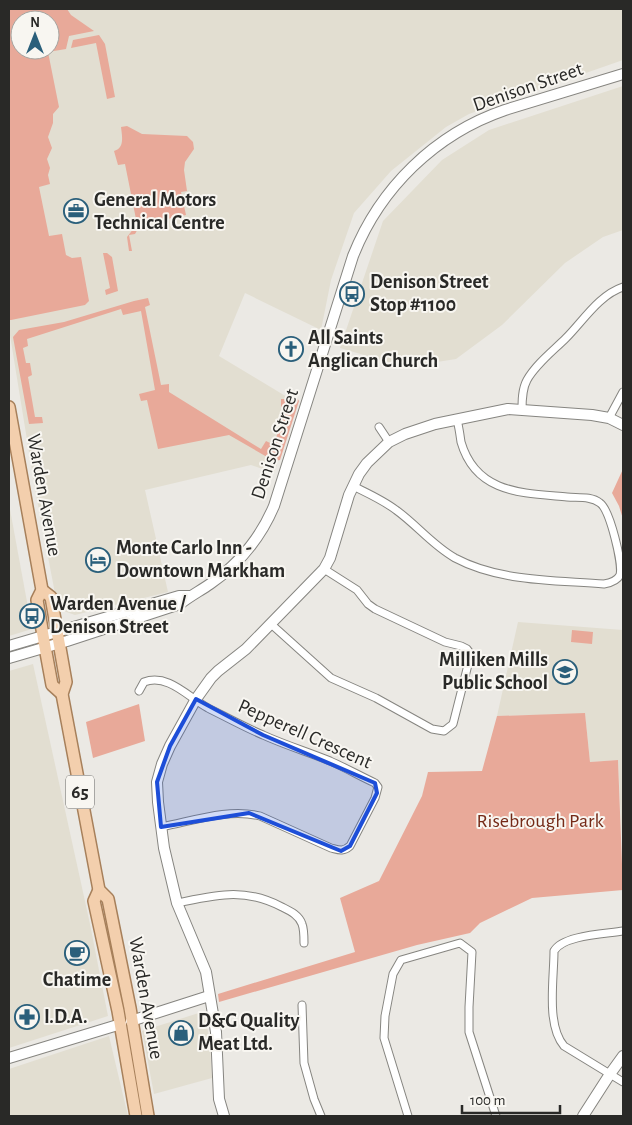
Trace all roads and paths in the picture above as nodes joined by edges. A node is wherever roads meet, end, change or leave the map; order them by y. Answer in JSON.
{"nodes":[{"id":1,"x":623,"y":74,"type":"edge"},
{"id":2,"x":623,"y":287,"type":"edge"},
{"id":3,"x":623,"y":392,"type":"edge"},
{"id":4,"x":9,"y":407,"type":"edge"},
{"id":5,"x":522,"y":410,"type":"junction"},
{"id":6,"x":608,"y":418,"type":"junction"},
{"id":7,"x":457,"y":420,"type":"junction"},
{"id":8,"x":623,"y":425,"type":"edge"},
{"id":9,"x":378,"y":427,"type":"dead end"},
{"id":10,"x":388,"y":442,"type":"junction"},
{"id":11,"x":353,"y":486,"type":"junction"},
{"id":12,"x":324,"y":569,"type":"junction"},
{"id":13,"x":42,"y":590,"type":"junction"},
{"id":14,"x":190,"y":596,"type":"junction"},
{"id":15,"x":271,"y":624,"type":"junction"},
{"id":16,"x":58,"y":638,"type":"junction"},
{"id":17,"x":44,"y":641,"type":"junction"},
{"id":18,"x":9,"y":646,"type":"edge"},
{"id":19,"x":9,"y":658,"type":"edge"},
{"id":20,"x":139,"y":691,"type":"dead end"},
{"id":21,"x":62,"y":694,"type":"junction"},
{"id":22,"x":196,"y":700,"type":"junction"},
{"id":23,"x":161,"y":827,"type":"junction"},
{"id":24,"x":177,"y":903,"type":"junction"},
{"id":25,"x":623,"y":931,"type":"edge"},
{"id":26,"x":304,"y":943,"type":"dead end"},
{"id":27,"x":209,"y":996,"type":"junction"},
{"id":28,"x":302,"y":1005,"type":"dead end"},
{"id":29,"x":126,"y":1022,"type":"junction"},
{"id":30,"x":623,"y":1056,"type":"edge"},
{"id":31,"x":9,"y":1058,"type":"edge"},
{"id":32,"x":610,"y":1074,"type":"junction"},
{"id":33,"x":623,"y":1082,"type":"edge"},
{"id":34,"x":136,"y":1116,"type":"edge"},
{"id":35,"x":148,"y":1116,"type":"edge"},
{"id":36,"x":224,"y":1116,"type":"edge"},
{"id":37,"x":321,"y":1116,"type":"edge"},
{"id":38,"x":408,"y":1116,"type":"edge"},
{"id":39,"x":496,"y":1116,"type":"edge"},
{"id":40,"x":583,"y":1116,"type":"edge"}],
"edges":[{"from":1,"to":14,"type":"street","name":"Denison Street"},
{"from":2,"to":5,"type":"street"},
{"from":3,"to":6,"type":"street"},
{"from":4,"to":13,"type":"main road","name":"Warden Avenue","number":"65"},
{"from":5,"to":6,"type":"street"},
{"from":5,"to":7,"type":"street"},
{"from":6,"to":8,"type":"street"},
{"from":7,"to":10,"type":"street"},
{"from":7,"to":11,"type":"street"},
{"from":9,"to":10,"type":"street"},
{"from":10,"to":11,"type":"street"},
{"from":11,"to":12,"type":"street"},
{"from":12,"to":15,"type":"street"},
{"from":12,"to":15,"type":"street"},
{"from":13,"to":16,"type":"main road","name":"Warden Avenue","number":"65"},
{"from":13,"to":17,"type":"main road","name":"Warden Avenue","number":"65"},
{"from":14,"to":16,"type":"street","name":"Denison Street"},
{"from":14,"to":16,"type":"street","name":"Denison Street"},
{"from":15,"to":22,"type":"street"},
{"from":16,"to":17,"type":"street","name":"Denison Street"},
{"from":16,"to":21,"type":"main road","name":"Warden Avenue","number":"65"},
{"from":17,"to":18,"type":"street","name":"Denison Street"},
{"from":17,"to":19,"type":"street","name":"Denison Street"},
{"from":17,"to":21,"type":"main road","name":"Warden Avenue","number":"65"},
{"from":20,"to":22,"type":"street"},
{"from":21,"to":29,"type":"main road","name":"Warden Avenue","number":"65"},
{"from":22,"to":23,"type":"street"},
{"from":22,"to":23,"type":"street","name":"Pepperell Crescent"},
{"from":23,"to":24,"type":"street"},
{"from":24,"to":26,"type":"street"},
{"from":24,"to":27,"type":"street"},
{"from":25,"to":32,"type":"street"},
{"from":27,"to":29,"type":"street"},
{"from":27,"to":36,"type":"street"},
{"from":28,"to":37,"type":"street"},
{"from":29,"to":31,"type":"street"},
{"from":29,"to":34,"type":"main road","name":"Warden Avenue","number":"65"},
{"from":29,"to":35,"type":"main road","name":"Warden Avenue","number":"65"},
{"from":30,"to":32,"type":"street"},
{"from":32,"to":33,"type":"street"},
{"from":32,"to":40,"type":"street"},
{"from":38,"to":39,"type":"street"}]}
